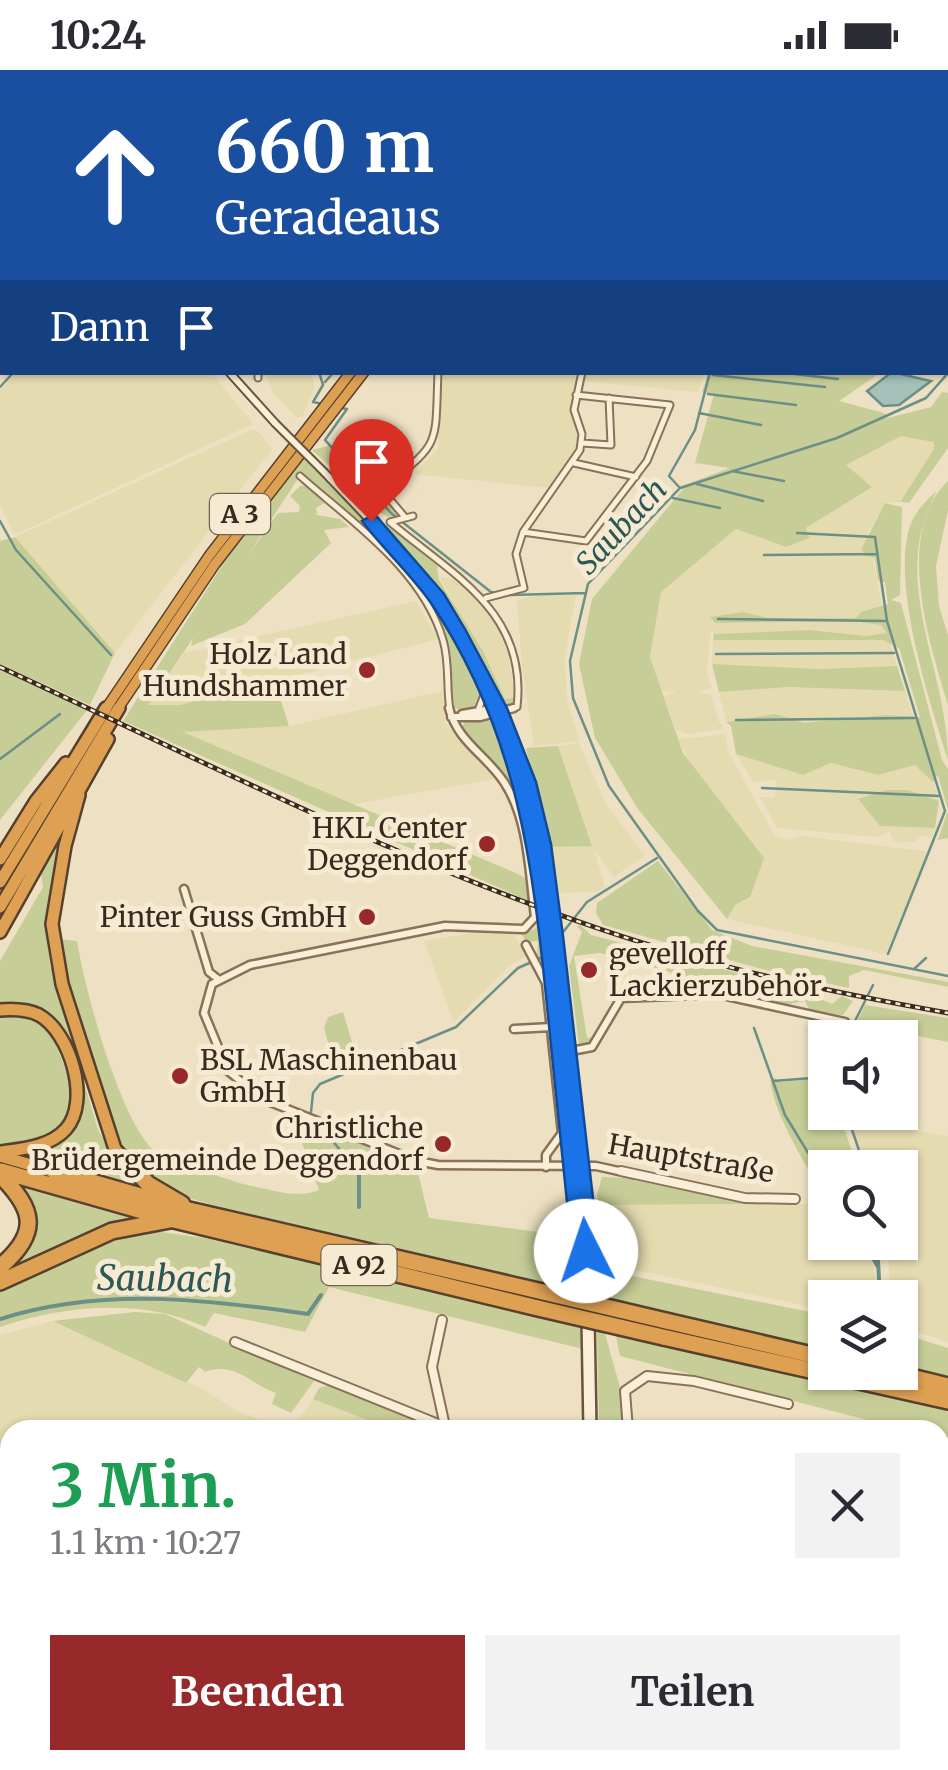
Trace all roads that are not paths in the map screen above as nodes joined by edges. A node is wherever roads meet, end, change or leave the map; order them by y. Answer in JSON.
{"nodes":[{"id":1,"x":232,"y":375,"type":"edge"},
{"id":2,"x":349,"y":375,"type":"edge"},
{"id":3,"x":361,"y":375,"type":"edge"},
{"id":4,"x":438,"y":375,"type":"edge"},
{"id":5,"x":581,"y":375,"type":"edge"},
{"id":6,"x":576,"y":395,"type":"junction"},
{"id":7,"x":609,"y":398,"type":"junction"},
{"id":8,"x":330,"y":406,"type":"junction"},
{"id":9,"x":582,"y":443,"type":"junction"},
{"id":10,"x":574,"y":462,"type":"junction"},
{"id":11,"x":324,"y":472,"type":"joint"},
{"id":12,"x":300,"y":476,"type":"dead end"},
{"id":13,"x":637,"y":477,"type":"junction"},
{"id":14,"x":413,"y":516,"type":"dead end"},
{"id":15,"x":400,"y":518,"type":"junction"},
{"id":16,"x":523,"y":532,"type":"junction"},
{"id":17,"x":494,"y":596,"type":"junction"},
{"id":18,"x":487,"y":687,"type":"junction"},
{"id":19,"x":129,"y":694,"type":"junction"},
{"id":20,"x":476,"y":711,"type":"junction"},
{"id":21,"x":498,"y":711,"type":"junction"},
{"id":22,"x":451,"y":717,"type":"junction"},
{"id":23,"x":74,"y":759,"type":"junction"},
{"id":24,"x":79,"y":795,"type":"junction"},
{"id":25,"x":26,"y":816,"type":"junction"},
{"id":26,"x":0,"y":844,"type":"edge"},
{"id":27,"x":0,"y":858,"type":"edge"},
{"id":28,"x":0,"y":882,"type":"edge"},
{"id":29,"x":184,"y":890,"type":"dead end"},
{"id":30,"x":0,"y":906,"type":"edge"},
{"id":31,"x":0,"y":932,"type":"edge"},
{"id":32,"x":526,"y":945,"type":"dead end"},
{"id":33,"x":218,"y":979,"type":"junction"},
{"id":34,"x":0,"y":1010,"type":"edge"},
{"id":35,"x":836,"y":1020,"type":"edge"},
{"id":36,"x":552,"y":1027,"type":"junction"},
{"id":37,"x":514,"y":1029,"type":"dead end"},
{"id":38,"x":566,"y":1052,"type":"junction"},
{"id":39,"x":0,"y":1154,"type":"edge"},
{"id":40,"x":579,"y":1166,"type":"junction"},
{"id":41,"x":546,"y":1167,"type":"junction"},
{"id":42,"x":0,"y":1173,"type":"edge"},
{"id":43,"x":795,"y":1199,"type":"dead end"},
{"id":44,"x":189,"y":1210,"type":"junction"},
{"id":45,"x":174,"y":1220,"type":"junction"},
{"id":46,"x":0,"y":1267,"type":"edge"},
{"id":47,"x":0,"y":1282,"type":"edge"},
{"id":48,"x":442,"y":1320,"type":"dead end"},
{"id":49,"x":664,"y":1329,"type":"junction"},
{"id":50,"x":235,"y":1342,"type":"dead end"},
{"id":51,"x":808,"y":1355,"type":"edge"},
{"id":52,"x":918,"y":1379,"type":"edge"},
{"id":53,"x":948,"y":1386,"type":"edge"},
{"id":54,"x":948,"y":1400,"type":"edge"},
{"id":55,"x":788,"y":1404,"type":"dead end"},
{"id":56,"x":429,"y":1420,"type":"edge"},
{"id":57,"x":447,"y":1420,"type":"edge"},
{"id":58,"x":590,"y":1420,"type":"edge"},
{"id":59,"x":627,"y":1420,"type":"edge"}],
"edges":[{"from":1,"to":11,"type":"main road","bridge":true},
{"from":2,"to":8,"type":"highway","number":"A 3"},
{"from":3,"to":8,"type":"highway","number":"A 3"},
{"from":4,"to":15,"type":"street"},
{"from":5,"to":6,"type":"street"},
{"from":6,"to":7,"type":"street"},
{"from":6,"to":9,"type":"street"},
{"from":7,"to":9,"type":"street"},
{"from":7,"to":13,"type":"street"},
{"from":8,"to":19,"type":"highway","number":"A 3"},
{"from":8,"to":23,"type":"highway","number":"A 3"},
{"from":9,"to":10,"type":"street"},
{"from":10,"to":13,"type":"street"},
{"from":10,"to":16,"type":"street"},
{"from":11,"to":18,"type":"main road"},
{"from":12,"to":22,"type":"street"},
{"from":13,"to":16,"type":"street"},
{"from":14,"to":15,"type":"street"},
{"from":15,"to":17,"type":"street"},
{"from":16,"to":17,"type":"street"},
{"from":17,"to":21,"type":"street"},
{"from":18,"to":20,"type":"street"},
{"from":18,"to":21,"type":"main road"},
{"from":19,"to":24,"type":"highway","number":"A 3"},
{"from":19,"to":30,"type":"highway","number":"A 3"},
{"from":20,"to":21,"type":"street"},
{"from":20,"to":22,"type":"street"},
{"from":21,"to":22,"type":"street"},
{"from":21,"to":38,"type":"main road","name":"Hauptstraße"},
{"from":22,"to":33,"type":"street"},
{"from":23,"to":25,"type":"highway","number":"A 3"},
{"from":23,"to":28,"type":"highway","number":"A 3"},
{"from":24,"to":31,"type":"highway","number":"A 3"},
{"from":24,"to":44,"type":"highway","number":"A 3"},
{"from":25,"to":26,"type":"highway"},
{"from":25,"to":27,"type":"highway","number":"A 3"},
{"from":29,"to":33,"type":"street"},
{"from":32,"to":36,"type":"street"},
{"from":33,"to":41,"type":"street"},
{"from":34,"to":39,"type":"highway","number":"A 92"},
{"from":35,"to":38,"type":"street"},
{"from":36,"to":37,"type":"street"},
{"from":36,"to":41,"type":"street"},
{"from":38,"to":40,"type":"main road","name":"Hauptstraße"},
{"from":39,"to":44,"type":"highway","number":"A 92"},
{"from":40,"to":41,"type":"street"},
{"from":40,"to":43,"type":"street","name":"Hauptstraße"},
{"from":40,"to":58,"type":"main road","name":"Hauptstraße"},
{"from":42,"to":45,"type":"highway","number":"A 92"},
{"from":42,"to":46,"type":"highway"},
{"from":44,"to":49,"type":"highway","number":"A 92","bridge":true},
{"from":45,"to":47,"type":"highway","number":"A 92"},
{"from":45,"to":49,"type":"highway","number":"A 92","bridge":true},
{"from":48,"to":57,"type":"street"},
{"from":49,"to":51,"type":"highway","number":"A 92"},
{"from":49,"to":54,"type":"highway","number":"A 92"},
{"from":50,"to":56,"type":"street"},
{"from":52,"to":53,"type":"highway"},
{"from":55,"to":59,"type":"street"}]}
